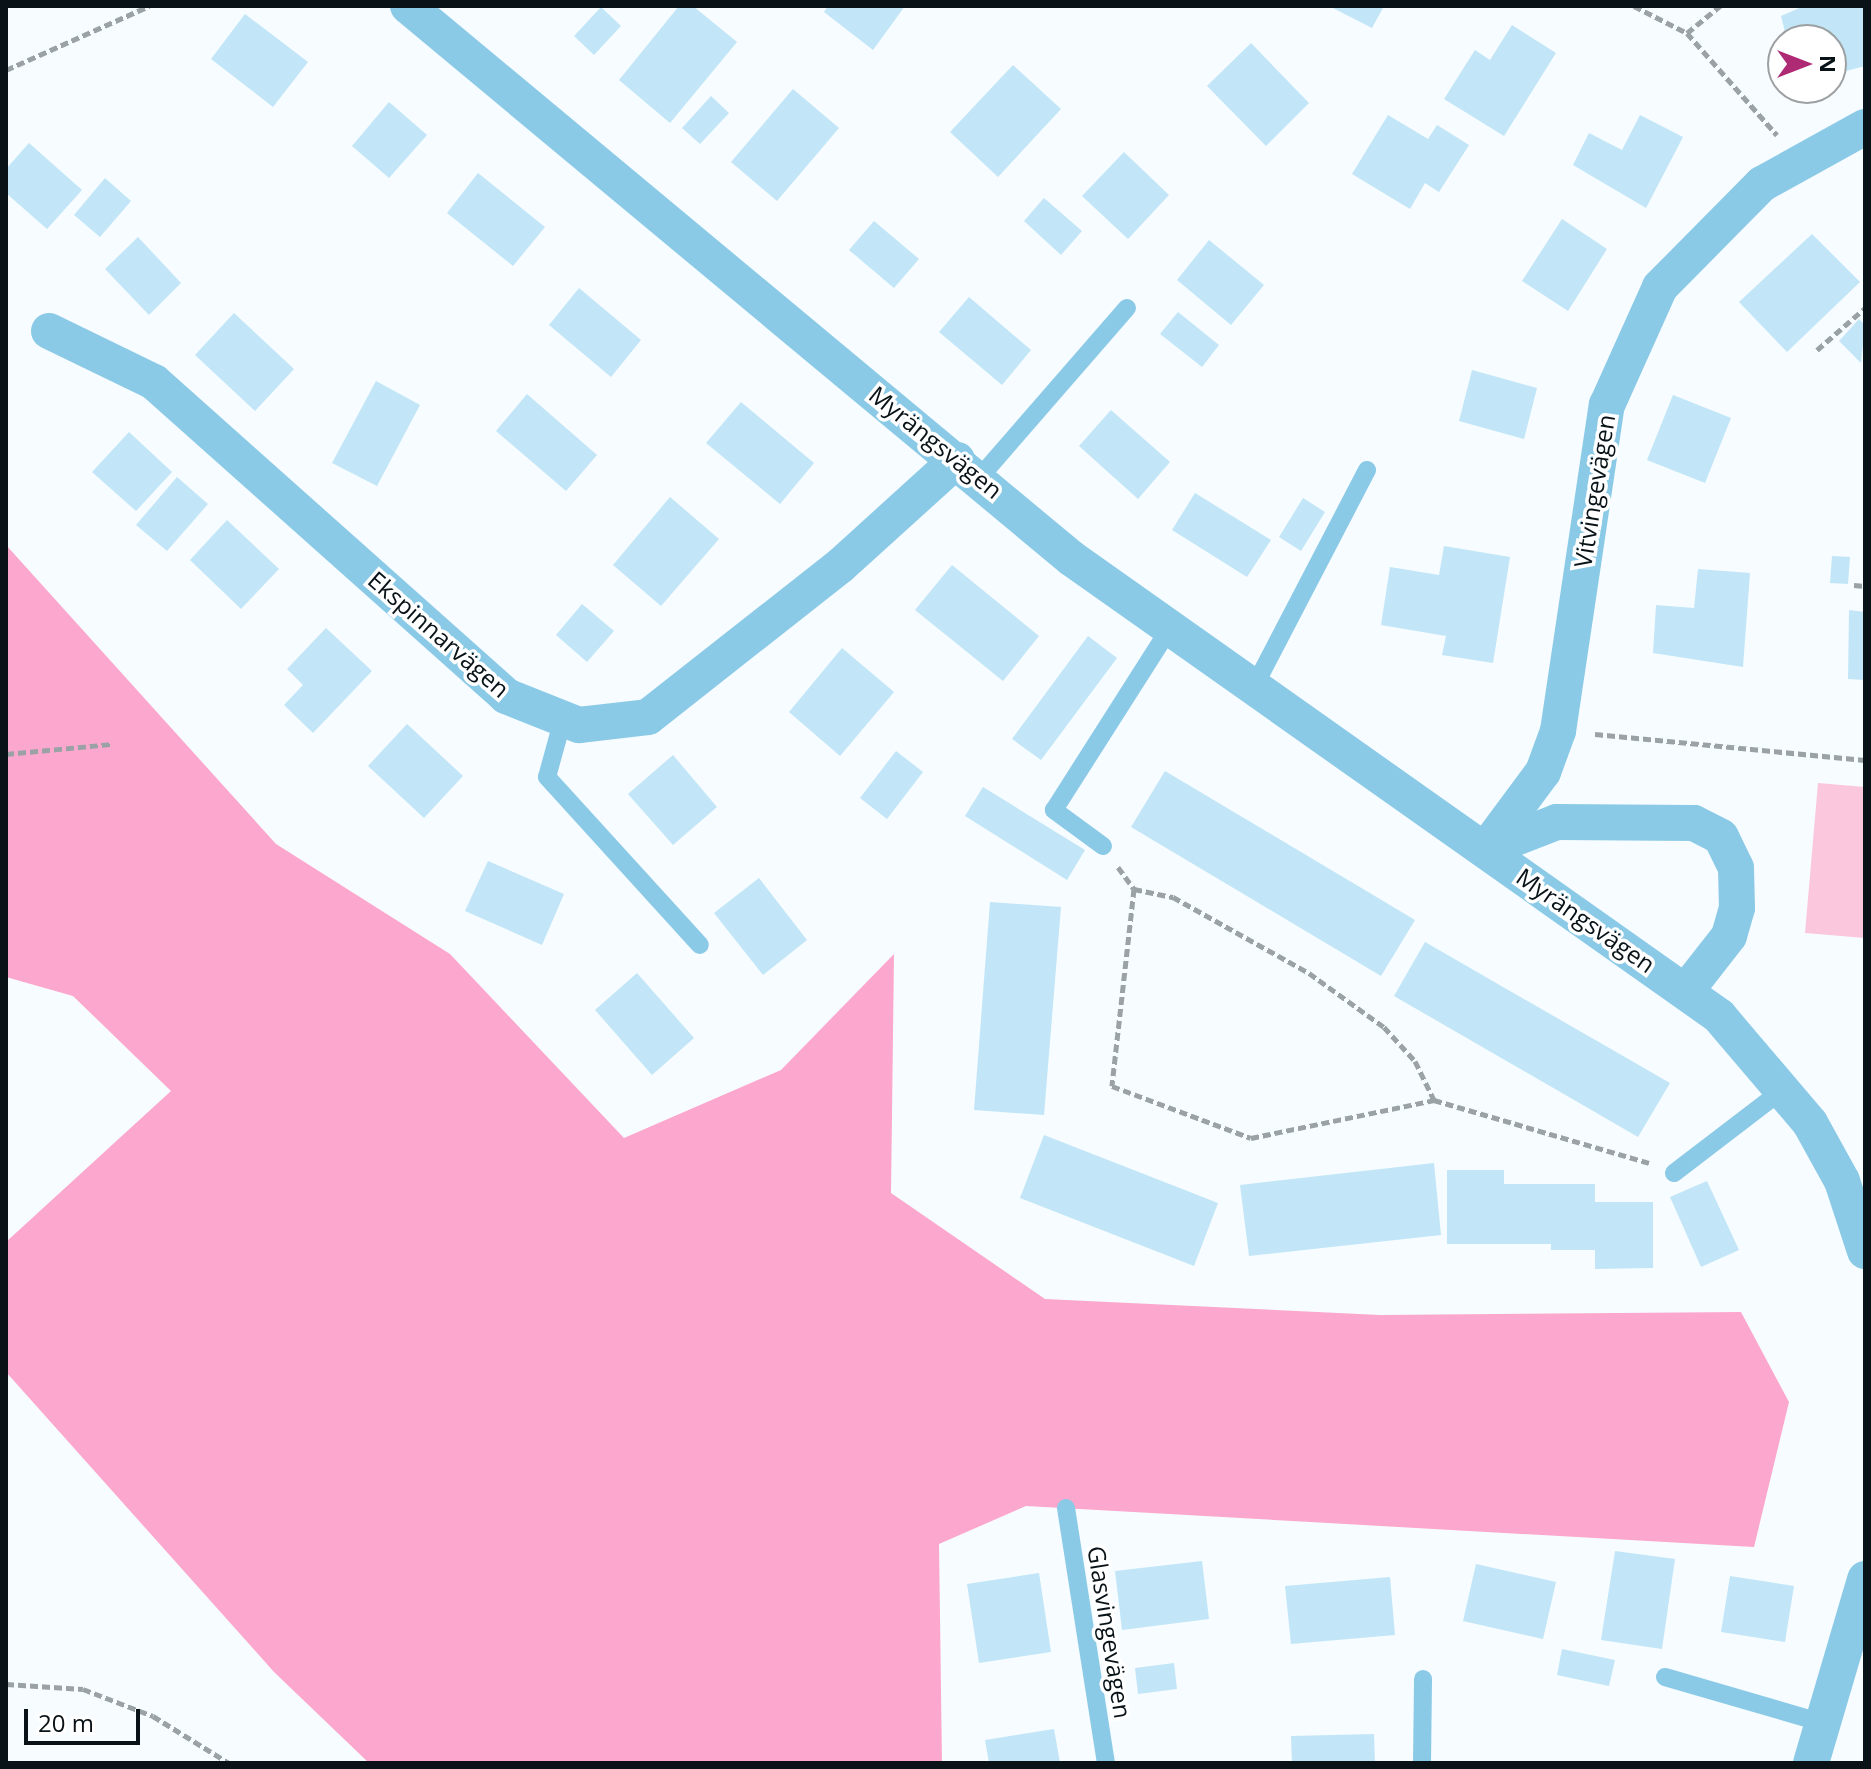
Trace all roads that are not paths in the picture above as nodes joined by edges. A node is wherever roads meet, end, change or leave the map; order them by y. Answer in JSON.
{"nodes":[{"id":1,"x":408,"y":6,"type":"edge"},
{"id":2,"x":1865,"y":127,"type":"edge"},
{"id":3,"x":1127,"y":308,"type":"dead end"},
{"id":4,"x":49,"y":331,"type":"dead end"},
{"id":5,"x":968,"y":468,"type":"junction"},
{"id":6,"x":1367,"y":470,"type":"dead end"},
{"id":7,"x":1168,"y":631,"type":"junction"},
{"id":8,"x":1253,"y":689,"type":"junction"},
{"id":9,"x":563,"y":719,"type":"junction"},
{"id":10,"x":1103,"y":846,"type":"road end"},
{"id":11,"x":1485,"y":850,"type":"junction"},
{"id":12,"x":700,"y":945,"type":"dead end"},
{"id":13,"x":1686,"y":991,"type":"junction"},
{"id":14,"x":1785,"y":1088,"type":"junction"},
{"id":15,"x":1674,"y":1173,"type":"road end"},
{"id":16,"x":1865,"y":1251,"type":"edge"},
{"id":17,"x":1066,"y":1508,"type":"dead end"},
{"id":18,"x":1865,"y":1579,"type":"edge"},
{"id":19,"x":1665,"y":1677,"type":"dead end"},
{"id":20,"x":1423,"y":1679,"type":"dead end"},
{"id":21,"x":1823,"y":1723,"type":"junction"},
{"id":22,"x":1106,"y":1763,"type":"edge"},
{"id":23,"x":1422,"y":1763,"type":"edge"},
{"id":24,"x":1811,"y":1763,"type":"edge"}],
"edges":[{"from":1,"to":5,"type":"street","name":"Myrängsvägen"},
{"from":2,"to":11,"type":"street","name":"Vitvingevägen"},
{"from":3,"to":5,"type":"lane"},
{"from":4,"to":9,"type":"street","name":"Ekspinnarvägen"},
{"from":5,"to":7,"type":"street","name":"Myrängsvägen"},
{"from":5,"to":9,"type":"street","name":"Ekspinnarvägen"},
{"from":6,"to":8,"type":"lane"},
{"from":7,"to":8,"type":"street","name":"Myrängsvägen"},
{"from":7,"to":10,"type":"lane"},
{"from":8,"to":11,"type":"street","name":"Myrängsvägen"},
{"from":9,"to":12,"type":"lane"},
{"from":11,"to":13,"type":"street","name":"Myrängsvägen"},
{"from":11,"to":13,"type":"street","name":"Myrängsvägen"},
{"from":13,"to":14,"type":"street","name":"Myrängsvägen"},
{"from":14,"to":15,"type":"lane"},
{"from":14,"to":16,"type":"street","name":"Myrängsvägen"},
{"from":17,"to":22,"type":"lane","name":"Glasvingevägen"},
{"from":18,"to":21,"type":"street"},
{"from":19,"to":21,"type":"lane"},
{"from":20,"to":23,"type":"lane"},
{"from":21,"to":24,"type":"street"}]}
